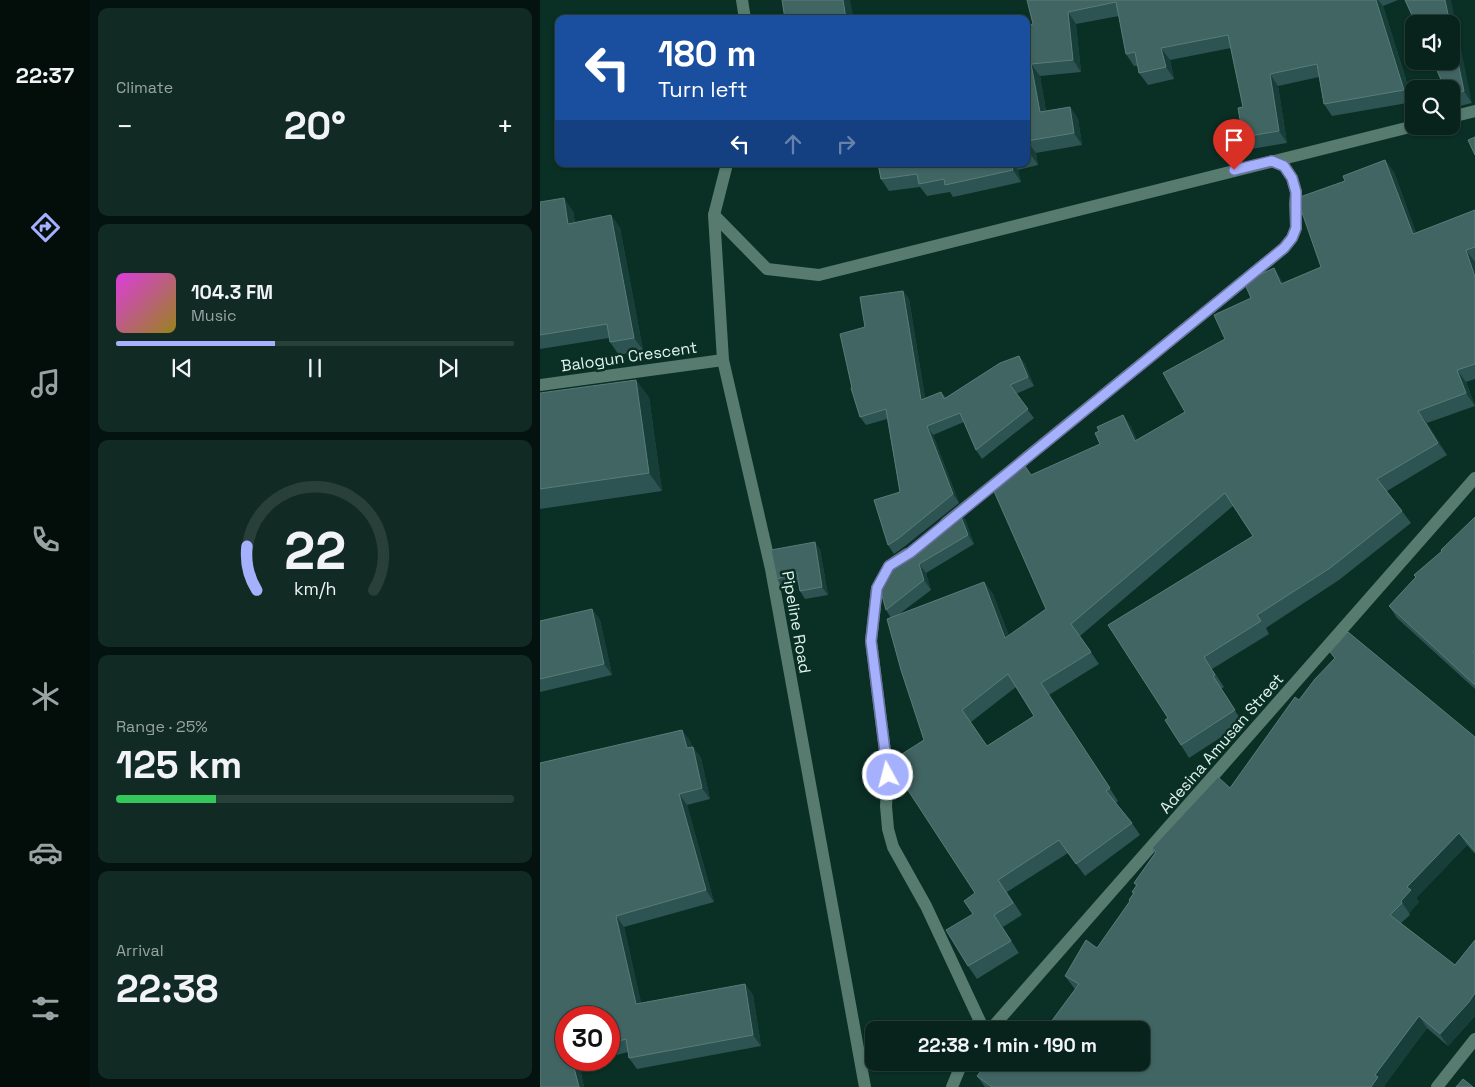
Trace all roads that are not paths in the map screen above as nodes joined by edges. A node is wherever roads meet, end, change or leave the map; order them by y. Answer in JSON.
{"nodes":[{"id":1,"x":742,"y":0,"type":"edge"},
{"id":2,"x":744,"y":15,"type":"edge"},
{"id":3,"x":1475,"y":111,"type":"edge"},
{"id":4,"x":1460,"y":115,"type":"edge"},
{"id":5,"x":1405,"y":128,"type":"edge"},
{"id":6,"x":1272,"y":161,"type":"junction"},
{"id":7,"x":726,"y":167,"type":"edge"},
{"id":8,"x":714,"y":215,"type":"junction"},
{"id":9,"x":723,"y":360,"type":"junction"},
{"id":10,"x":540,"y":385,"type":"edge"},
{"id":11,"x":1475,"y":478,"type":"edge"},
{"id":12,"x":940,"y":528,"type":"edge"},
{"id":13,"x":918,"y":546,"type":"edge"},
{"id":14,"x":980,"y":1021,"type":"edge"},
{"id":15,"x":998,"y":1021,"type":"edge"},
{"id":16,"x":1475,"y":1040,"type":"edge"},
{"id":17,"x":959,"y":1071,"type":"edge"},
{"id":18,"x":865,"y":1087,"type":"edge"},
{"id":19,"x":952,"y":1087,"type":"edge"},
{"id":20,"x":1437,"y":1087,"type":"edge"}],
"edges":[{"from":1,"to":2,"type":"street"},
{"from":3,"to":4,"type":"street"},
{"from":5,"to":6,"type":"street"},
{"from":6,"to":8,"type":"street"},
{"from":6,"to":12,"type":"street"},
{"from":7,"to":8,"type":"street","name":"Pipeline Road"},
{"from":8,"to":9,"type":"street","name":"Pipeline Road"},
{"from":9,"to":10,"type":"street","name":"Balogun Crescent"},
{"from":9,"to":18,"type":"street","name":"Pipeline Road"},
{"from":11,"to":15,"type":"street","name":"Adesina Amusan Street"},
{"from":13,"to":14,"type":"street"},
{"from":16,"to":20,"type":"street"},
{"from":17,"to":19,"type":"street"}]}
